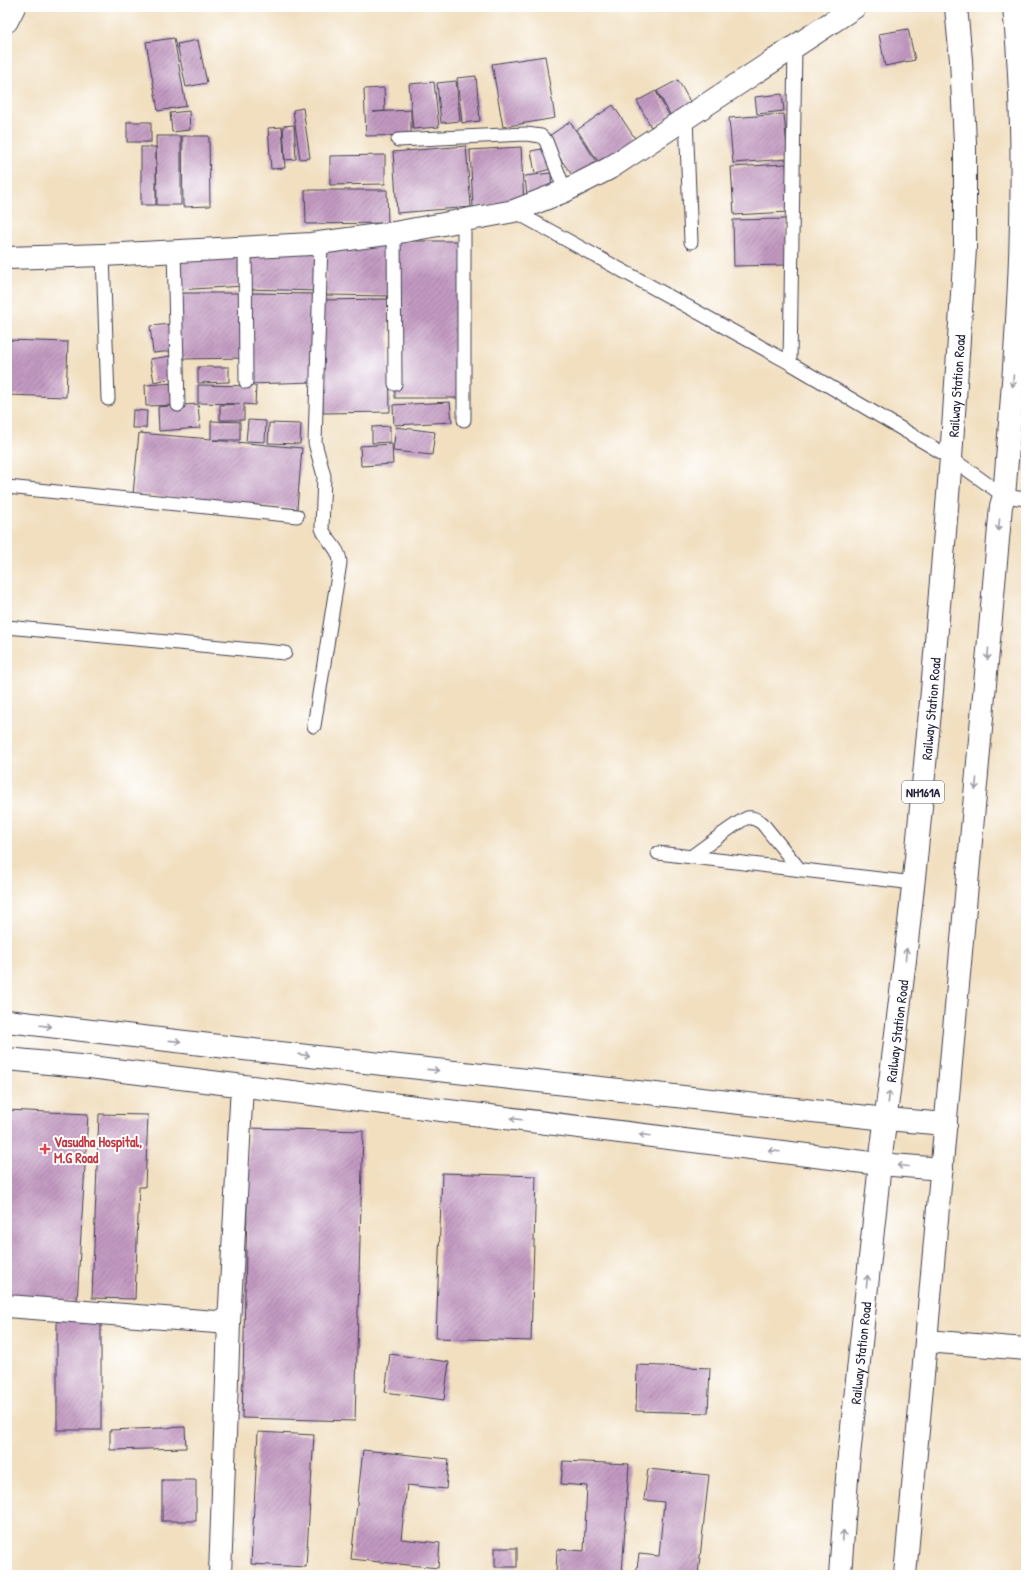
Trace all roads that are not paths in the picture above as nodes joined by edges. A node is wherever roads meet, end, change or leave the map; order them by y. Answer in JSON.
{"nodes":[{"id":1,"x":14,"y":7,"type":"edge"},
{"id":2,"x":855,"y":7,"type":"edge"},
{"id":3,"x":956,"y":7,"type":"edge"},
{"id":4,"x":1014,"y":7,"type":"edge"},
{"id":5,"x":7,"y":21,"type":"edge"},
{"id":6,"x":795,"y":46,"type":"junction"},
{"id":7,"x":686,"y":118,"type":"junction"},
{"id":8,"x":398,"y":140,"type":"dead end"},
{"id":9,"x":1024,"y":150,"type":"edge"},
{"id":10,"x":565,"y":191,"type":"junction"},
{"id":11,"x":514,"y":211,"type":"junction"},
{"id":12,"x":464,"y":220,"type":"junction"},
{"id":13,"x":394,"y":233,"type":"junction"},
{"id":14,"x":321,"y":242,"type":"junction"},
{"id":15,"x":691,"y":242,"type":"dead end"},
{"id":16,"x":245,"y":247,"type":"junction"},
{"id":17,"x":174,"y":251,"type":"junction"},
{"id":18,"x":103,"y":255,"type":"junction"},
{"id":19,"x":7,"y":258,"type":"edge"},
{"id":20,"x":790,"y":363,"type":"junction"},
{"id":21,"x":246,"y":382,"type":"dead end"},
{"id":22,"x":395,"y":384,"type":"dead end"},
{"id":23,"x":108,"y":400,"type":"dead end"},
{"id":24,"x":178,"y":405,"type":"dead end"},
{"id":25,"x":464,"y":420,"type":"dead end"},
{"id":26,"x":951,"y":458,"type":"junction"},
{"id":27,"x":7,"y":487,"type":"edge"},
{"id":28,"x":1004,"y":496,"type":"junction"},
{"id":29,"x":1026,"y":499,"type":"edge"},
{"id":30,"x":297,"y":516,"type":"dead end"},
{"id":31,"x":7,"y":627,"type":"edge"},
{"id":32,"x":284,"y":653,"type":"dead end"},
{"id":33,"x":314,"y":726,"type":"dead end"},
{"id":34,"x":658,"y":853,"type":"dead end"},
{"id":35,"x":691,"y":857,"type":"junction"},
{"id":36,"x":800,"y":870,"type":"junction"},
{"id":37,"x":914,"y":883,"type":"junction"},
{"id":38,"x":7,"y":1021,"type":"edge"},
{"id":39,"x":7,"y":1059,"type":"edge"},
{"id":40,"x":242,"y":1086,"type":"junction"},
{"id":41,"x":886,"y":1119,"type":"junction"},
{"id":42,"x":946,"y":1124,"type":"junction"},
{"id":43,"x":880,"y":1164,"type":"junction"},
{"id":44,"x":942,"y":1169,"type":"junction"},
{"id":45,"x":7,"y":1306,"type":"edge"},
{"id":46,"x":229,"y":1323,"type":"junction"},
{"id":47,"x":926,"y":1341,"type":"junction"},
{"id":48,"x":1026,"y":1349,"type":"edge"},
{"id":49,"x":220,"y":1575,"type":"edge"},
{"id":50,"x":840,"y":1575,"type":"edge"},
{"id":51,"x":905,"y":1575,"type":"edge"}],
"edges":[{"from":1,"to":5,"type":"main road"},
{"from":2,"to":6,"type":"main road"},
{"from":3,"to":26,"type":"main road","name":"Railway Station Road","number":"NH161A"},
{"from":4,"to":9,"type":"main road"},
{"from":6,"to":7,"type":"main road"},
{"from":6,"to":20,"type":"lane"},
{"from":7,"to":10,"type":"main road"},
{"from":7,"to":15,"type":"lane"},
{"from":8,"to":10,"type":"lane"},
{"from":9,"to":28,"type":"main road","one_way":true},
{"from":10,"to":11,"type":"main road"},
{"from":11,"to":12,"type":"main road"},
{"from":11,"to":20,"type":"lane"},
{"from":12,"to":13,"type":"main road"},
{"from":12,"to":25,"type":"lane"},
{"from":13,"to":14,"type":"main road"},
{"from":13,"to":22,"type":"lane"},
{"from":14,"to":16,"type":"main road"},
{"from":14,"to":33,"type":"lane"},
{"from":16,"to":17,"type":"main road"},
{"from":16,"to":21,"type":"lane"},
{"from":17,"to":18,"type":"main road"},
{"from":17,"to":24,"type":"lane"},
{"from":18,"to":19,"type":"main road"},
{"from":18,"to":23,"type":"lane"},
{"from":20,"to":26,"type":"lane"},
{"from":26,"to":28,"type":"lane"},
{"from":26,"to":37,"type":"main road","name":"Railway Station Road","number":"NH161A"},
{"from":27,"to":30,"type":"lane"},
{"from":28,"to":29,"type":"lane"},
{"from":28,"to":42,"type":"main road","one_way":true},
{"from":31,"to":32,"type":"lane"},
{"from":34,"to":35,"type":"lane"},
{"from":35,"to":36,"type":"lane"},
{"from":35,"to":36,"type":"lane"},
{"from":36,"to":37,"type":"lane"},
{"from":41,"to":37,"type":"main road","name":"Railway Station Road","number":"NH161A","one_way":true},
{"from":38,"to":41,"type":"main road","one_way":true},
{"from":39,"to":40,"type":"main road"},
{"from":43,"to":40,"type":"main road","one_way":true},
{"from":40,"to":46,"type":"main road"},
{"from":41,"to":42,"type":"main road"},
{"from":41,"to":43,"type":"main road","name":"Railway Station Road","number":"NH161A"},
{"from":42,"to":44,"type":"main road"},
{"from":44,"to":43,"type":"main road","one_way":true},
{"from":50,"to":43,"type":"main road","name":"Railway Station Road","number":"NH161A","one_way":true},
{"from":44,"to":47,"type":"main road"},
{"from":45,"to":46,"type":"main road"},
{"from":46,"to":49,"type":"main road"},
{"from":47,"to":48,"type":"main road"},
{"from":47,"to":51,"type":"main road"}]}
